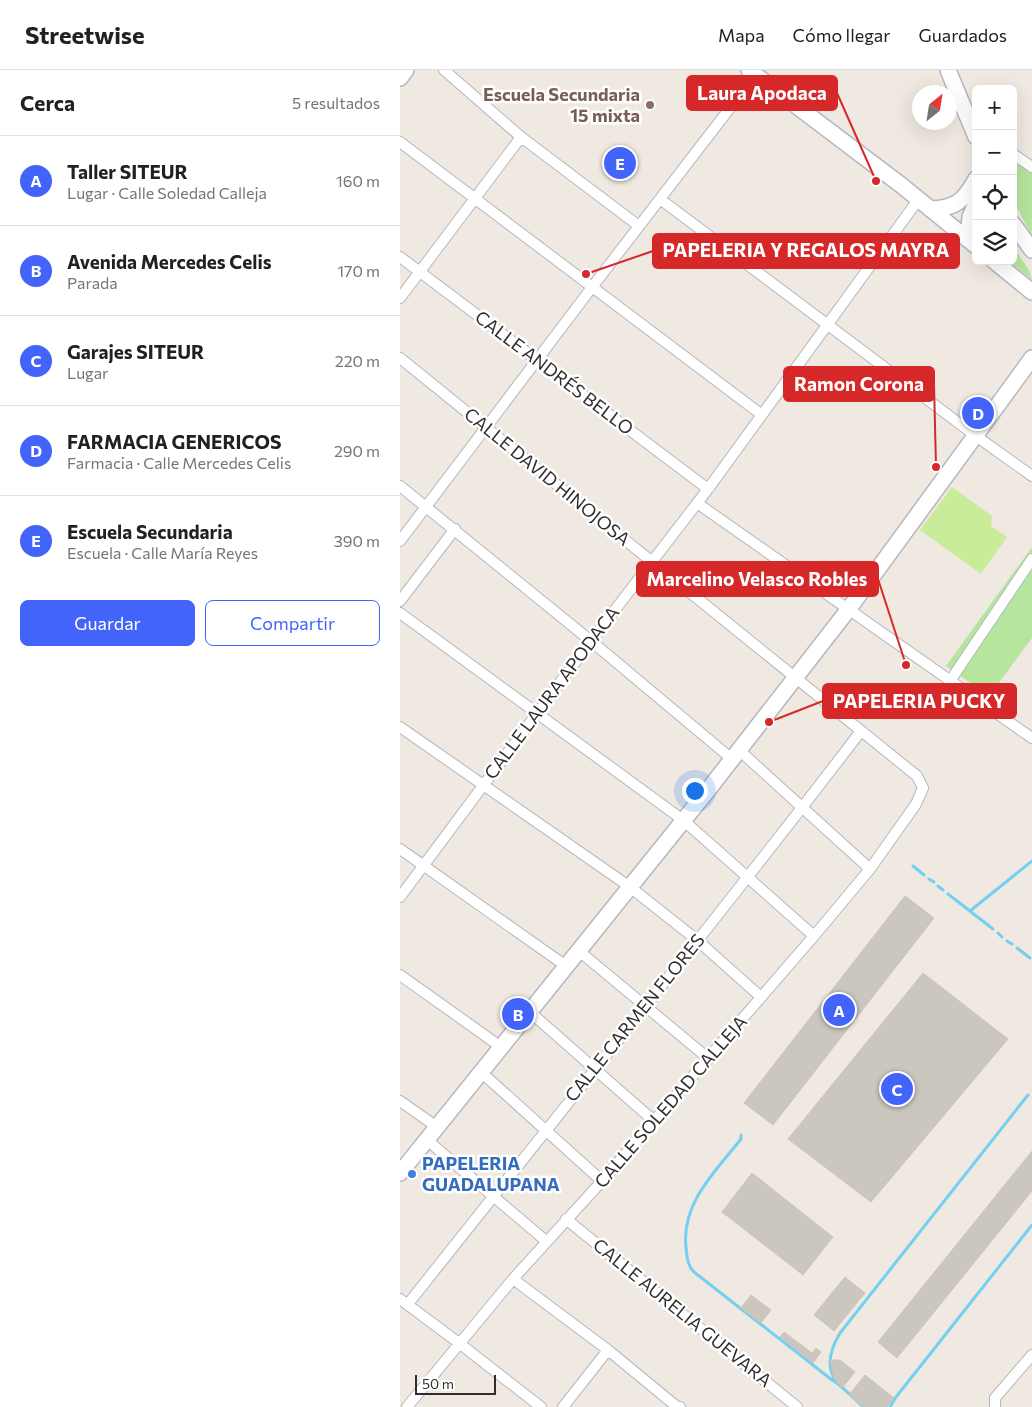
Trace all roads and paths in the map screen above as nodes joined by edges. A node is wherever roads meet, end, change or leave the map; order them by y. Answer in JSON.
{"nodes":[{"id":1,"x":406,"y":70,"type":"edge"},
{"id":2,"x":444,"y":70,"type":"edge"},
{"id":3,"x":948,"y":70,"type":"edge"},
{"id":4,"x":752,"y":73,"type":"edge"},
{"id":5,"x":400,"y":78,"type":"edge"},
{"id":6,"x":972,"y":125,"type":"edge"},
{"id":7,"x":521,"y":137,"type":"junction"},
{"id":8,"x":400,"y":142,"type":"edge"},
{"id":9,"x":1017,"y":157,"type":"edge"},
{"id":10,"x":1032,"y":167,"type":"edge"},
{"id":11,"x":972,"y":186,"type":"edge"},
{"id":12,"x":476,"y":198,"type":"junction"},
{"id":13,"x":660,"y":199,"type":"junction"},
{"id":14,"x":924,"y":205,"type":"junction"},
{"id":15,"x":972,"y":213,"type":"edge"},
{"id":16,"x":639,"y":226,"type":"junction"},
{"id":17,"x":1017,"y":229,"type":"edge"},
{"id":18,"x":972,"y":243,"type":"edge"},
{"id":19,"x":1032,"y":250,"type":"edge"},
{"id":20,"x":400,"y":257,"type":"edge"},
{"id":21,"x":999,"y":265,"type":"edge"},
{"id":22,"x":420,"y":272,"type":"junction"},
{"id":23,"x":593,"y":286,"type":"junction"},
{"id":24,"x":1032,"y":292,"type":"edge"},
{"id":25,"x":400,"y":298,"type":"edge"},
{"id":26,"x":828,"y":326,"type":"junction"},
{"id":27,"x":400,"y":358,"type":"edge"},
{"id":28,"x":1032,"y":358,"type":"edge"},
{"id":29,"x":537,"y":360,"type":"junction"},
{"id":30,"x":762,"y":415,"type":"junction"},
{"id":31,"x":486,"y":427,"type":"junction"},
{"id":32,"x":976,"y":436,"type":"junction"},
{"id":33,"x":1032,"y":476,"type":"edge"},
{"id":34,"x":400,"y":486,"type":"edge"},
{"id":35,"x":708,"y":489,"type":"junction"},
{"id":36,"x":697,"y":503,"type":"junction"},
{"id":37,"x":426,"y":506,"type":"junction"},
{"id":38,"x":455,"y":530,"type":"junction"},
{"id":39,"x":400,"y":541,"type":"edge"},
{"id":40,"x":1032,"y":559,"type":"edge"},
{"id":41,"x":652,"y":562,"type":"junction"},
{"id":42,"x":400,"y":601,"type":"edge"},
{"id":43,"x":848,"y":610,"type":"junction"},
{"id":44,"x":400,"y":613,"type":"edge"},
{"id":45,"x":591,"y":641,"type":"junction"},
{"id":46,"x":795,"y":678,"type":"junction"},
{"id":47,"x":950,"y":681,"type":"junction"},
{"id":48,"x":538,"y":713,"type":"junction"},
{"id":49,"x":400,"y":727,"type":"edge"},
{"id":50,"x":861,"y":731,"type":"junction"},
{"id":51,"x":1032,"y":738,"type":"edge"},
{"id":52,"x":735,"y":754,"type":"junction"},
{"id":53,"x":484,"y":784,"type":"junction"},
{"id":54,"x":923,"y":788,"type":"joint"},
{"id":55,"x":802,"y":808,"type":"junction"},
{"id":56,"x":684,"y":820,"type":"junction"},
{"id":57,"x":400,"y":849,"type":"edge"},
{"id":58,"x":424,"y":866,"type":"junction"},
{"id":59,"x":870,"y":869,"type":"junction"},
{"id":60,"x":749,"y":877,"type":"junction"},
{"id":61,"x":630,"y":887,"type":"junction"},
{"id":62,"x":400,"y":897,"type":"edge"},
{"id":63,"x":814,"y":936,"type":"junction"},
{"id":64,"x":698,"y":940,"type":"junction"},
{"id":65,"x":579,"y":950,"type":"junction"},
{"id":66,"x":566,"y":966,"type":"junction"},
{"id":67,"x":400,"y":975,"type":"edge"},
{"id":68,"x":761,"y":997,"type":"junction"},
{"id":69,"x":645,"y":1005,"type":"junction"},
{"id":70,"x":530,"y":1012,"type":"junction"},
{"id":71,"x":501,"y":1047,"type":"junction"},
{"id":72,"x":709,"y":1059,"type":"junction"},
{"id":73,"x":594,"y":1068,"type":"junction"},
{"id":74,"x":481,"y":1072,"type":"junction"},
{"id":75,"x":400,"y":1101,"type":"edge"},
{"id":76,"x":654,"y":1121,"type":"junction"},
{"id":77,"x":437,"y":1127,"type":"junction"},
{"id":78,"x":545,"y":1130,"type":"junction"},
{"id":79,"x":427,"y":1140,"type":"junction"},
{"id":80,"x":400,"y":1173,"type":"edge"},
{"id":81,"x":602,"y":1181,"type":"junction"},
{"id":82,"x":493,"y":1196,"type":"junction"},
{"id":83,"x":566,"y":1220,"type":"junction"},
{"id":84,"x":546,"y":1241,"type":"junction"},
{"id":85,"x":513,"y":1279,"type":"junction"},
{"id":86,"x":404,"y":1302,"type":"edge"},
{"id":87,"x":460,"y":1342,"type":"junction"},
{"id":88,"x":608,"y":1350,"type":"junction"},
{"id":89,"x":1032,"y":1355,"type":"edge"},
{"id":90,"x":407,"y":1407,"type":"edge"},
{"id":91,"x":541,"y":1407,"type":"edge"},
{"id":92,"x":563,"y":1407,"type":"edge"},
{"id":93,"x":680,"y":1407,"type":"edge"},
{"id":94,"x":797,"y":1407,"type":"edge"},
{"id":95,"x":995,"y":1407,"type":"edge"}],
"edges":[{"from":1,"to":5,"type":"main road"},
{"from":2,"to":7,"type":"street"},
{"from":3,"to":6,"type":"main road"},
{"from":4,"to":13,"type":"street"},
{"from":4,"to":14,"type":"main road"},
{"from":7,"to":12,"type":"street"},
{"from":7,"to":16,"type":"street"},
{"from":8,"to":12,"type":"street"},
{"from":9,"to":10,"type":"street"},
{"from":11,"to":14,"type":"main road"},
{"from":12,"to":22,"type":"street"},
{"from":12,"to":23,"type":"street"},
{"from":13,"to":16,"type":"street"},
{"from":13,"to":26,"type":"street"},
{"from":14,"to":18,"type":"main road"},
{"from":14,"to":26,"type":"street","name":"CALLE LAURA APODACA"},
{"from":15,"to":18,"type":"main road"},
{"from":16,"to":23,"type":"street"},
{"from":17,"to":19,"type":"main road"},
{"from":20,"to":22,"type":"street","name":"CALLE ANDRÉS BELLO"},
{"from":21,"to":24,"type":"main road"},
{"from":22,"to":25,"type":"street"},
{"from":22,"to":29,"type":"street","name":"CALLE ANDRÉS BELLO"},
{"from":23,"to":29,"type":"street"},
{"from":23,"to":30,"type":"street"},
{"from":26,"to":30,"type":"street","name":"CALLE LAURA APODACA"},
{"from":26,"to":32,"type":"street"},
{"from":27,"to":31,"type":"street","name":"CALLE DAVID HINOJOSA"},
{"from":28,"to":32,"type":"main road"},
{"from":29,"to":31,"type":"street"},
{"from":29,"to":35,"type":"street","name":"CALLE ANDRÉS BELLO"},
{"from":30,"to":35,"type":"street","name":"CALLE LAURA APODACA"},
{"from":31,"to":37,"type":"street"},
{"from":31,"to":41,"type":"street","name":"CALLE DAVID HINOJOSA"},
{"from":32,"to":33,"type":"street"},
{"from":32,"to":43,"type":"main road"},
{"from":34,"to":37,"type":"street"},
{"from":35,"to":36,"type":"street","name":"CALLE LAURA APODACA"},
{"from":36,"to":41,"type":"street","name":"CALLE LAURA APODACA"},
{"from":36,"to":43,"type":"street"},
{"from":37,"to":38,"type":"street"},
{"from":37,"to":39,"type":"street"},
{"from":38,"to":42,"type":"street"},
{"from":38,"to":45,"type":"street"},
{"from":40,"to":47,"type":"street"},
{"from":41,"to":45,"type":"street","name":"CALLE LAURA APODACA"},
{"from":41,"to":46,"type":"street","name":"CALLE DAVID HINOJOSA"},
{"from":43,"to":46,"type":"main road"},
{"from":43,"to":47,"type":"street"},
{"from":44,"to":48,"type":"street"},
{"from":45,"to":48,"type":"street","name":"CALLE LAURA APODACA"},
{"from":45,"to":52,"type":"street"},
{"from":46,"to":50,"type":"street","name":"CALLE DAVID HINOJOSA"},
{"from":46,"to":52,"type":"main road"},
{"from":47,"to":51,"type":"street"},
{"from":48,"to":53,"type":"street","name":"CALLE LAURA APODACA"},
{"from":48,"to":56,"type":"street"},
{"from":49,"to":53,"type":"street"},
{"from":50,"to":54,"type":"street","name":"CALLE DAVID HINOJOSA"},
{"from":50,"to":55,"type":"street","name":"CALLE CARMEN FLORES"},
{"from":52,"to":55,"type":"street"},
{"from":52,"to":56,"type":"main road"},
{"from":53,"to":58,"type":"street","name":"CALLE LAURA APODACA"},
{"from":53,"to":61,"type":"street"},
{"from":54,"to":59,"type":"street","name":"CALLE SOLEDAD CALLEJA"},
{"from":55,"to":59,"type":"street"},
{"from":55,"to":60,"type":"street","name":"CALLE CARMEN FLORES"},
{"from":56,"to":60,"type":"street"},
{"from":56,"to":61,"type":"main road"},
{"from":57,"to":58,"type":"street"},
{"from":58,"to":62,"type":"street","name":"CALLE LAURA APODACA"},
{"from":58,"to":66,"type":"street"},
{"from":59,"to":63,"type":"street","name":"CALLE SOLEDAD CALLEJA"},
{"from":60,"to":63,"type":"street"},
{"from":60,"to":64,"type":"street","name":"CALLE CARMEN FLORES"},
{"from":61,"to":64,"type":"street"},
{"from":61,"to":65,"type":"main road"},
{"from":63,"to":68,"type":"street","name":"CALLE SOLEDAD CALLEJA"},
{"from":64,"to":68,"type":"street"},
{"from":64,"to":69,"type":"street","name":"CALLE CARMEN FLORES"},
{"from":65,"to":66,"type":"main road"},
{"from":65,"to":69,"type":"street"},
{"from":66,"to":70,"type":"main road"},
{"from":67,"to":71,"type":"street"},
{"from":68,"to":72,"type":"street","name":"CALLE SOLEDAD CALLEJA"},
{"from":69,"to":72,"type":"street"},
{"from":69,"to":73,"type":"street","name":"CALLE CARMEN FLORES"},
{"from":70,"to":71,"type":"main road"},
{"from":70,"to":73,"type":"street"},
{"from":71,"to":74,"type":"main road"},
{"from":72,"to":76,"type":"street","name":"CALLE SOLEDAD CALLEJA"},
{"from":73,"to":76,"type":"street"},
{"from":73,"to":78,"type":"street","name":"CALLE CARMEN FLORES"},
{"from":74,"to":77,"type":"main road"},
{"from":74,"to":78,"type":"street"},
{"from":75,"to":77,"type":"street"},
{"from":76,"to":81,"type":"street","name":"CALLE SOLEDAD CALLEJA"},
{"from":77,"to":79,"type":"main road"},
{"from":78,"to":81,"type":"street"},
{"from":78,"to":82,"type":"street","name":"CALLE CARMEN FLORES"},
{"from":79,"to":80,"type":"main road"},
{"from":79,"to":82,"type":"street"},
{"from":81,"to":83,"type":"street","name":"CALLE SOLEDAD CALLEJA"},
{"from":82,"to":84,"type":"street"},
{"from":82,"to":86,"type":"street","name":"CALLE CARMEN FLORES"},
{"from":83,"to":84,"type":"street","name":"CALLE SOLEDAD CALLEJA"},
{"from":83,"to":94,"type":"street","name":"CALLE AURELIA GUEVARA"},
{"from":84,"to":85,"type":"street","name":"CALLE SOLEDAD CALLEJA"},
{"from":85,"to":87,"type":"street","name":"CALLE SOLEDAD CALLEJA"},
{"from":85,"to":88,"type":"street"},
{"from":86,"to":87,"type":"street"},
{"from":87,"to":90,"type":"street","name":"CALLE SOLEDAD CALLEJA"},
{"from":87,"to":91,"type":"street"},
{"from":88,"to":92,"type":"street"},
{"from":88,"to":93,"type":"street"},
{"from":89,"to":95,"type":"street"}]}
